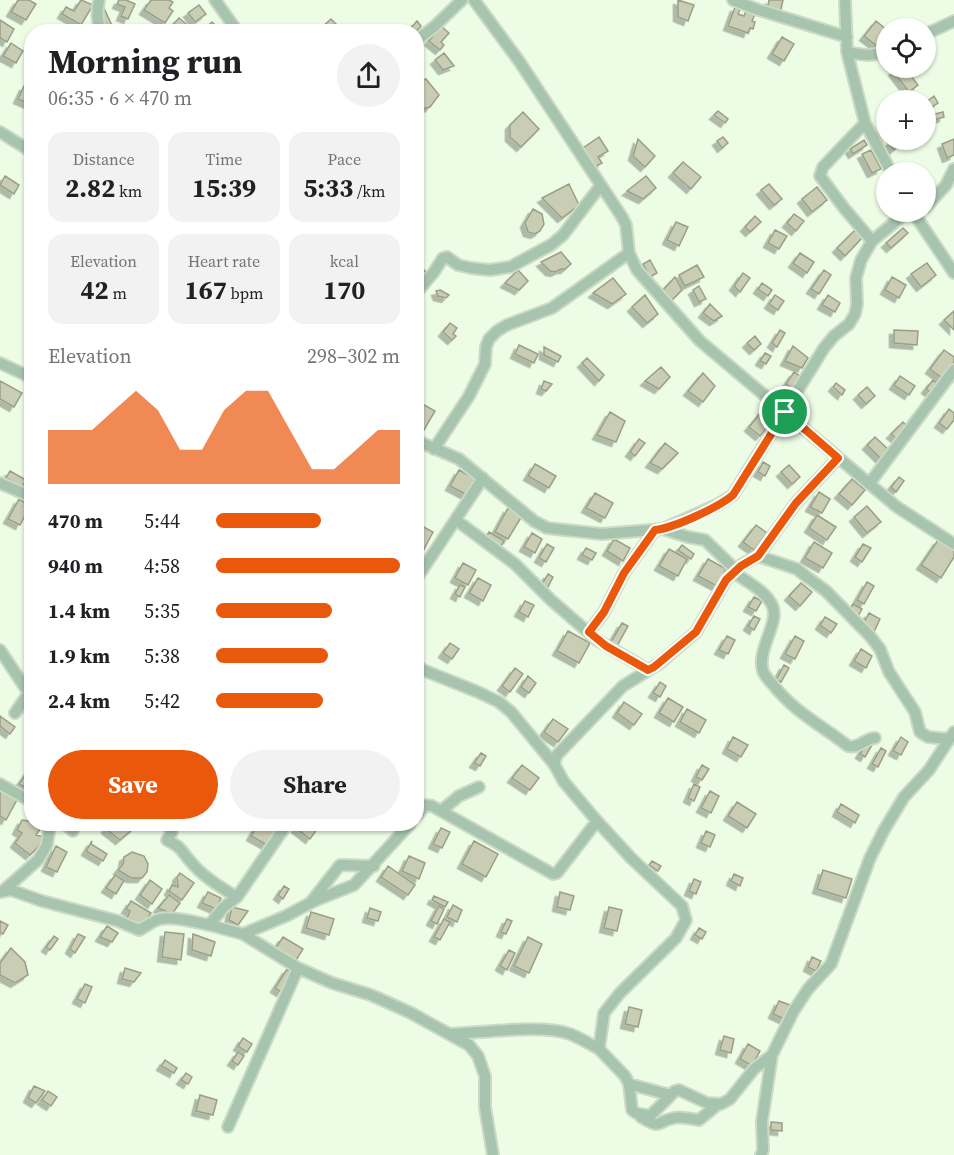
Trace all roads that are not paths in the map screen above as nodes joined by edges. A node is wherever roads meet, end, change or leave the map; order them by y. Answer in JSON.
{"nodes":[{"id":1,"x":99,"y":0,"type":"edge"},
{"id":2,"x":216,"y":0,"type":"edge"},
{"id":3,"x":462,"y":0,"type":"edge"},
{"id":4,"x":474,"y":0,"type":"edge"},
{"id":5,"x":733,"y":0,"type":"edge"},
{"id":6,"x":845,"y":0,"type":"edge"},
{"id":7,"x":954,"y":21,"type":"edge"},
{"id":8,"x":98,"y":24,"type":"edge"},
{"id":9,"x":232,"y":24,"type":"edge"},
{"id":10,"x":936,"y":29,"type":"edge"},
{"id":11,"x":424,"y":35,"type":"edge"},
{"id":12,"x":847,"y":37,"type":"junction"},
{"id":13,"x":847,"y":52,"type":"junction"},
{"id":14,"x":876,"y":55,"type":"edge"},
{"id":15,"x":865,"y":123,"type":"junction"},
{"id":16,"x":0,"y":132,"type":"edge"},
{"id":17,"x":24,"y":147,"type":"edge"},
{"id":18,"x":886,"y":162,"type":"edge"},
{"id":19,"x":954,"y":169,"type":"edge"},
{"id":20,"x":601,"y":185,"type":"junction"},
{"id":21,"x":936,"y":196,"type":"edge"},
{"id":22,"x":895,"y":222,"type":"edge"},
{"id":23,"x":920,"y":222,"type":"edge"},
{"id":24,"x":872,"y":241,"type":"junction"},
{"id":25,"x":629,"y":253,"type":"junction"},
{"id":26,"x":954,"y":273,"type":"edge"},
{"id":27,"x":424,"y":284,"type":"edge"},
{"id":28,"x":0,"y":363,"type":"edge"},
{"id":29,"x":954,"y":370,"type":"edge"},
{"id":30,"x":24,"y":374,"type":"edge"},
{"id":31,"x":785,"y":412,"type":"junction"},
{"id":32,"x":424,"y":443,"type":"edge"},
{"id":33,"x":434,"y":449,"type":"junction"},
{"id":34,"x":838,"y":458,"type":"junction"},
{"id":35,"x":483,"y":478,"type":"junction"},
{"id":36,"x":0,"y":483,"type":"edge"},
{"id":37,"x":869,"y":484,"type":"junction"},
{"id":38,"x":24,"y":493,"type":"edge"},
{"id":39,"x":456,"y":520,"type":"junction"},
{"id":40,"x":659,"y":529,"type":"junction"},
{"id":41,"x":954,"y":544,"type":"edge"},
{"id":42,"x":758,"y":556,"type":"junction"},
{"id":43,"x":424,"y":568,"type":"edge"},
{"id":44,"x":735,"y":571,"type":"junction"},
{"id":45,"x":589,"y":632,"type":"junction"},
{"id":46,"x":0,"y":650,"type":"edge"},
{"id":47,"x":424,"y":670,"type":"edge"},
{"id":48,"x":648,"y":670,"type":"junction"},
{"id":49,"x":24,"y":686,"type":"edge"},
{"id":50,"x":24,"y":702,"type":"edge"},
{"id":51,"x":15,"y":713,"type":"dead end"},
{"id":52,"x":951,"y":736,"type":"edge"},
{"id":53,"x":875,"y":738,"type":"dead end"},
{"id":54,"x":554,"y":764,"type":"junction"},
{"id":55,"x":0,"y":784,"type":"edge"},
{"id":56,"x":479,"y":787,"type":"dead end"},
{"id":57,"x":24,"y":797,"type":"edge"},
{"id":58,"x":424,"y":802,"type":"edge"},
{"id":59,"x":428,"y":805,"type":"junction"},
{"id":60,"x":424,"y":807,"type":"edge"},
{"id":61,"x":441,"y":811,"type":"junction"},
{"id":62,"x":597,"y":821,"type":"junction"},
{"id":63,"x":49,"y":831,"type":"edge"},
{"id":64,"x":171,"y":831,"type":"edge"},
{"id":65,"x":282,"y":831,"type":"edge"},
{"id":66,"x":404,"y":831,"type":"edge"},
{"id":67,"x":374,"y":866,"type":"junction"},
{"id":68,"x":0,"y":892,"type":"edge"},
{"id":69,"x":237,"y":897,"type":"junction"},
{"id":70,"x":311,"y":902,"type":"junction"},
{"id":71,"x":210,"y":924,"type":"junction"},
{"id":72,"x":243,"y":934,"type":"junction"},
{"id":73,"x":298,"y":968,"type":"junction"},
{"id":74,"x":450,"y":1034,"type":"junction"},
{"id":75,"x":599,"y":1049,"type":"junction"},
{"id":76,"x":772,"y":1055,"type":"junction"},
{"id":77,"x":629,"y":1084,"type":"junction"},
{"id":78,"x":670,"y":1095,"type":"junction"},
{"id":79,"x":717,"y":1105,"type":"junction"},
{"id":80,"x":636,"y":1113,"type":"junction"},
{"id":81,"x":228,"y":1127,"type":"dead end"},
{"id":82,"x":493,"y":1155,"type":"edge"},
{"id":83,"x":761,"y":1155,"type":"edge"}],
"edges":[{"from":1,"to":8,"type":"street"},
{"from":2,"to":9,"type":"street"},
{"from":3,"to":11,"type":"street"},
{"from":4,"to":20,"type":"street"},
{"from":5,"to":12,"type":"street"},
{"from":6,"to":12,"type":"street"},
{"from":7,"to":10,"type":"street"},
{"from":12,"to":13,"type":"street"},
{"from":13,"to":14,"type":"street"},
{"from":13,"to":15,"type":"street"},
{"from":15,"to":18,"type":"street"},
{"from":15,"to":24,"type":"street"},
{"from":16,"to":17,"type":"street"},
{"from":19,"to":21,"type":"street"},
{"from":20,"to":25,"type":"street"},
{"from":20,"to":27,"type":"street"},
{"from":22,"to":24,"type":"street"},
{"from":23,"to":26,"type":"street"},
{"from":24,"to":31,"type":"street"},
{"from":25,"to":31,"type":"street"},
{"from":25,"to":33,"type":"street"},
{"from":28,"to":30,"type":"street"},
{"from":29,"to":37,"type":"street"},
{"from":31,"to":34,"type":"street"},
{"from":31,"to":40,"type":"street"},
{"from":32,"to":33,"type":"street"},
{"from":33,"to":35,"type":"street"},
{"from":34,"to":37,"type":"street"},
{"from":34,"to":42,"type":"street"},
{"from":35,"to":39,"type":"street"},
{"from":35,"to":40,"type":"street"},
{"from":36,"to":38,"type":"street"},
{"from":37,"to":41,"type":"street"},
{"from":39,"to":43,"type":"street"},
{"from":39,"to":45,"type":"street"},
{"from":40,"to":44,"type":"street"},
{"from":40,"to":45,"type":"street"},
{"from":42,"to":44,"type":"street"},
{"from":42,"to":52,"type":"street"},
{"from":44,"to":48,"type":"street"},
{"from":44,"to":53,"type":"street"},
{"from":45,"to":48,"type":"street"},
{"from":46,"to":49,"type":"street"},
{"from":47,"to":54,"type":"street"},
{"from":48,"to":54,"type":"street"},
{"from":50,"to":51,"type":"street"},
{"from":52,"to":76,"type":"street"},
{"from":54,"to":62,"type":"street"},
{"from":55,"to":57,"type":"street"},
{"from":56,"to":61,"type":"street"},
{"from":58,"to":59,"type":"street"},
{"from":59,"to":60,"type":"street"},
{"from":59,"to":61,"type":"street"},
{"from":61,"to":62,"type":"street"},
{"from":62,"to":75,"type":"street"},
{"from":63,"to":68,"type":"street"},
{"from":64,"to":69,"type":"street"},
{"from":65,"to":69,"type":"street"},
{"from":66,"to":67,"type":"street"},
{"from":67,"to":70,"type":"street"},
{"from":67,"to":70,"type":"street"},
{"from":68,"to":71,"type":"street"},
{"from":69,"to":71,"type":"street"},
{"from":70,"to":72,"type":"street"},
{"from":71,"to":72,"type":"street"},
{"from":72,"to":73,"type":"street"},
{"from":73,"to":74,"type":"street"},
{"from":73,"to":81,"type":"street"},
{"from":74,"to":75,"type":"street"},
{"from":74,"to":82,"type":"street"},
{"from":75,"to":77,"type":"street"},
{"from":76,"to":79,"type":"street"},
{"from":76,"to":83,"type":"street"},
{"from":77,"to":78,"type":"street"},
{"from":77,"to":80,"type":"street"},
{"from":78,"to":79,"type":"street"},
{"from":78,"to":80,"type":"street"},
{"from":79,"to":80,"type":"street"}]}
